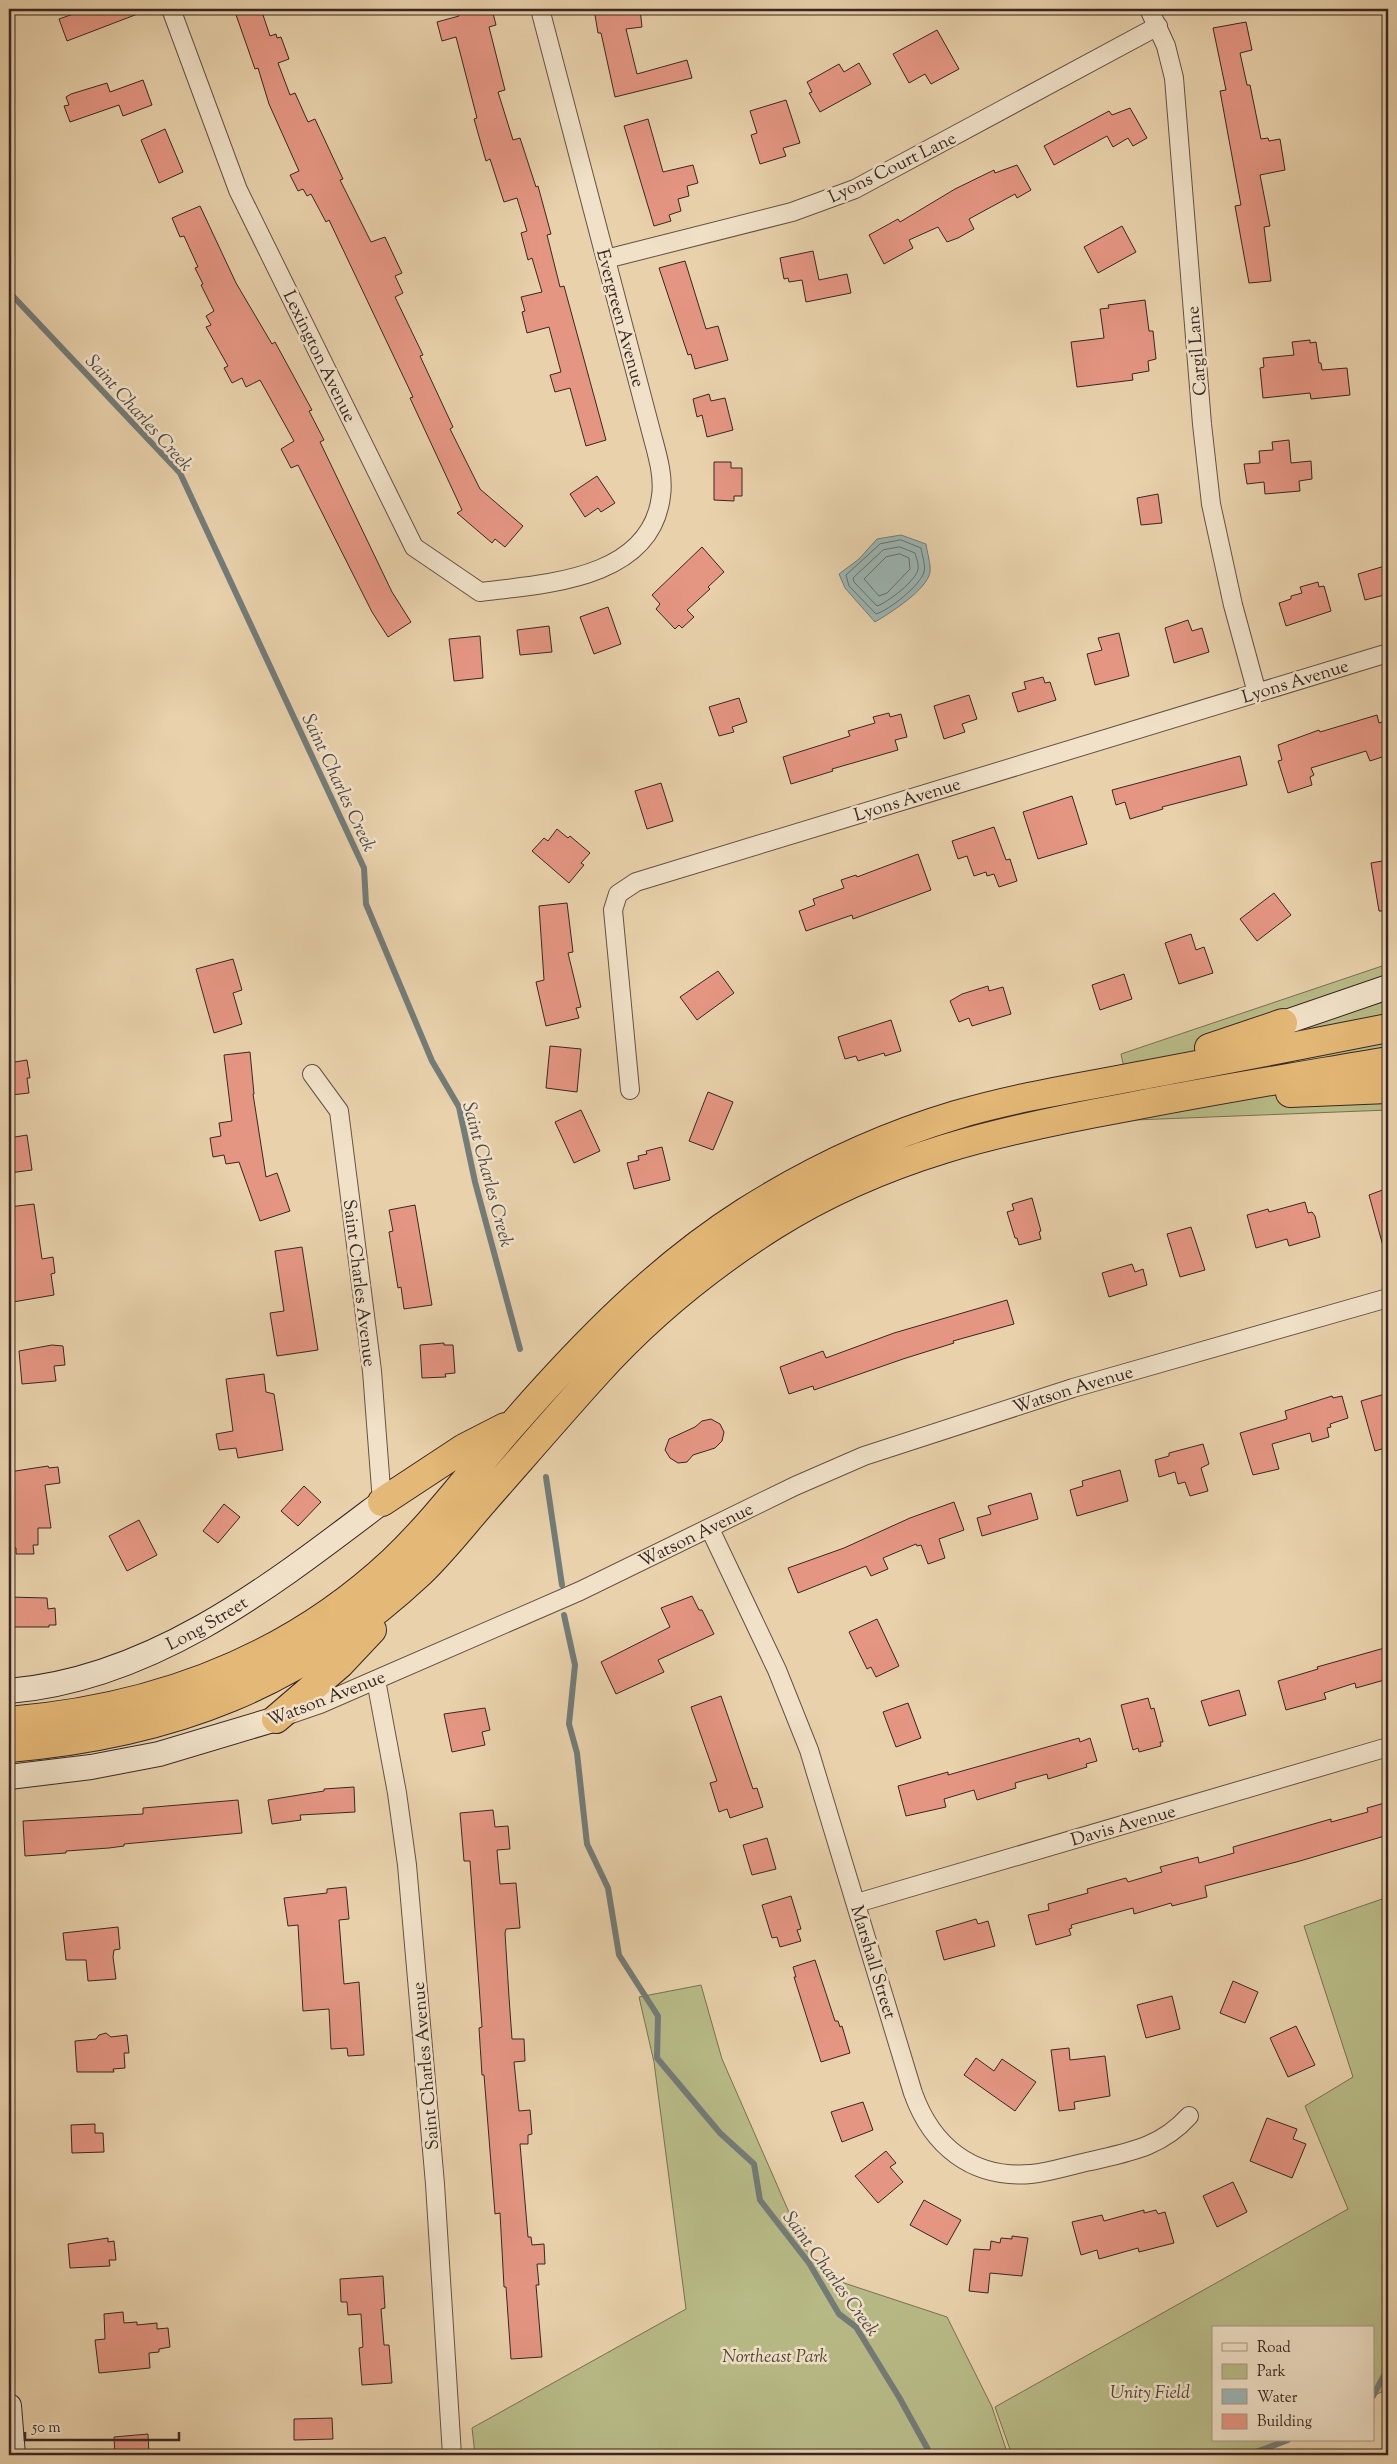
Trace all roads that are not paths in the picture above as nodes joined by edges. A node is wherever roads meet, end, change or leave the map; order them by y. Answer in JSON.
{"nodes":[{"id":1,"x":171,"y":9,"type":"edge"},
{"id":2,"x":540,"y":9,"type":"edge"},
{"id":3,"x":1149,"y":9,"type":"edge"},
{"id":4,"x":1158,"y":26,"type":"junction"},
{"id":5,"x":606,"y":259,"type":"junction"},
{"id":6,"x":565,"y":581,"type":"joint"},
{"id":7,"x":1388,"y":652,"type":"edge"},
{"id":8,"x":1257,"y":693,"type":"junction"},
{"id":9,"x":1388,"y":987,"type":"edge"},
{"id":10,"x":1283,"y":1023,"type":"joint"},
{"id":11,"x":1388,"y":1028,"type":"edge"},
{"id":12,"x":1388,"y":1061,"type":"edge"},
{"id":13,"x":312,"y":1074,"type":"dead end"},
{"id":14,"x":1111,"y":1082,"type":"junction"},
{"id":15,"x":1388,"y":1088,"type":"edge"},
{"id":16,"x":630,"y":1090,"type":"dead end"},
{"id":17,"x":1174,"y":1098,"type":"junction"},
{"id":18,"x":1388,"y":1298,"type":"edge"},
{"id":19,"x":515,"y":1422,"type":"junction"},
{"id":20,"x":382,"y":1502,"type":"junction"},
{"id":21,"x":710,"y":1529,"type":"junction"},
{"id":22,"x":421,"y":1572,"type":"junction"},
{"id":23,"x":376,"y":1680,"type":"junction"},
{"id":24,"x":9,"y":1691,"type":"edge"},
{"id":25,"x":276,"y":1719,"type":"junction"},
{"id":26,"x":9,"y":1721,"type":"edge"},
{"id":27,"x":1388,"y":1747,"type":"edge"},
{"id":28,"x":9,"y":1748,"type":"edge"},
{"id":29,"x":9,"y":1777,"type":"edge"},
{"id":30,"x":857,"y":1903,"type":"junction"},
{"id":31,"x":1189,"y":2116,"type":"dead end"},
{"id":32,"x":9,"y":2406,"type":"edge"},
{"id":33,"x":13,"y":2455,"type":"edge"},
{"id":34,"x":452,"y":2455,"type":"edge"}],
"edges":[{"from":1,"to":6,"type":"street","name":"Lexington Avenue"},
{"from":2,"to":5,"type":"street","name":"Evergreen Avenue"},
{"from":3,"to":4,"type":"street","name":"Cargil Lane"},
{"from":4,"to":5,"type":"street","name":"Lyons Court Lane"},
{"from":4,"to":8,"type":"street","name":"Cargil Lane"},
{"from":5,"to":6,"type":"street","name":"Evergreen Avenue"},
{"from":7,"to":8,"type":"street","name":"Lyons Avenue"},
{"from":8,"to":16,"type":"street","name":"Lyons Avenue"},
{"from":9,"to":10,"type":"street"},
{"from":10,"to":14,"type":"highway"},
{"from":11,"to":14,"type":"highway"},
{"from":12,"to":17,"type":"highway"},
{"from":13,"to":20,"type":"street","name":"Saint Charles Avenue"},
{"from":14,"to":19,"type":"highway"},
{"from":15,"to":17,"type":"highway"},
{"from":17,"to":22,"type":"highway"},
{"from":18,"to":21,"type":"street","name":"Watson Avenue"},
{"from":19,"to":20,"type":"highway"},
{"from":19,"to":26,"type":"highway"},
{"from":20,"to":24,"type":"street","name":"Long Street"},
{"from":21,"to":23,"type":"street","name":"Watson Avenue"},
{"from":21,"to":30,"type":"street","name":"Marshall Street"},
{"from":22,"to":25,"type":"highway"},
{"from":22,"to":28,"type":"highway"},
{"from":23,"to":25,"type":"street","name":"Watson Avenue"},
{"from":23,"to":34,"type":"street","name":"Saint Charles Avenue"},
{"from":25,"to":29,"type":"street","name":"Watson Avenue"},
{"from":27,"to":30,"type":"street","name":"Davis Avenue"},
{"from":30,"to":31,"type":"street","name":"Marshall Street"},
{"from":32,"to":33,"type":"street"}]}
